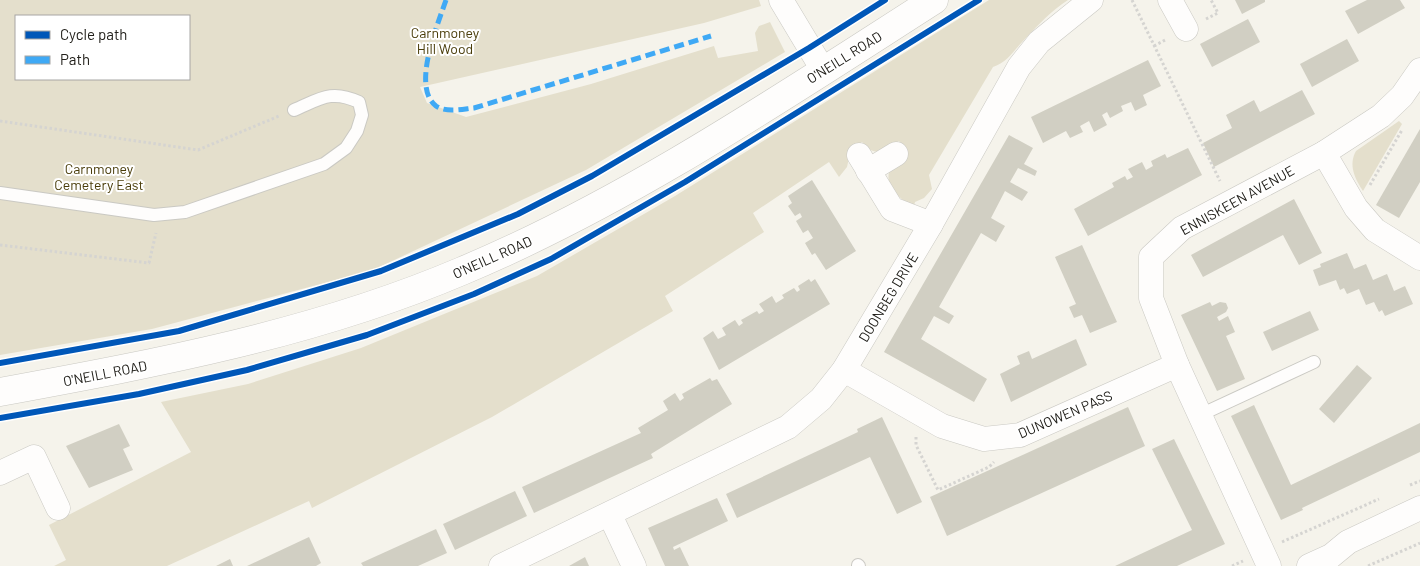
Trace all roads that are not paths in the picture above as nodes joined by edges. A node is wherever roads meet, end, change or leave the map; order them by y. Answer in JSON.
{"nodes":[{"id":1,"x":781,"y":0,"type":"edge"},
{"id":2,"x":934,"y":0,"type":"edge"},
{"id":3,"x":1091,"y":0,"type":"edge"},
{"id":4,"x":1170,"y":0,"type":"edge"},
{"id":5,"x":1186,"y":29,"type":"dead end"},
{"id":6,"x":823,"y":70,"type":"junction"},
{"id":7,"x":1420,"y":70,"type":"edge"},
{"id":8,"x":294,"y":110,"type":"road end"},
{"id":9,"x":1324,"y":152,"type":"junction"},
{"id":10,"x":896,"y":154,"type":"dead end"},
{"id":11,"x":0,"y":193,"type":"edge"},
{"id":12,"x":931,"y":224,"type":"junction"},
{"id":13,"x":1420,"y":258,"type":"edge"},
{"id":14,"x":1314,"y":362,"type":"dead end"},
{"id":15,"x":1177,"y":365,"type":"junction"},
{"id":16,"x":844,"y":370,"type":"junction"},
{"id":17,"x":0,"y":392,"type":"edge"},
{"id":18,"x":1200,"y":415,"type":"junction"},
{"id":19,"x":0,"y":473,"type":"edge"},
{"id":20,"x":58,"y":508,"type":"dead end"},
{"id":21,"x":1420,"y":508,"type":"edge"},
{"id":22,"x":610,"y":515,"type":"junction"},
{"id":23,"x":1266,"y":559,"type":"edge"},
{"id":24,"x":501,"y":566,"type":"edge"},
{"id":25,"x":634,"y":566,"type":"edge"},
{"id":26,"x":1309,"y":566,"type":"edge"}],
"edges":[{"from":1,"to":6,"type":"street"},
{"from":2,"to":6,"type":"main road","name":"O'NEILL ROAD"},
{"from":3,"to":12,"type":"street","name":"DOONBEG DRIVE"},
{"from":4,"to":5,"type":"street"},
{"from":6,"to":17,"type":"main road","name":"O'NEILL ROAD"},
{"from":7,"to":9,"type":"street","name":"ENNISKEEN AVENUE"},
{"from":8,"to":11,"type":"lane"},
{"from":9,"to":13,"type":"street"},
{"from":9,"to":15,"type":"street","name":"ENNISKEEN AVENUE"},
{"from":10,"to":12,"type":"street"},
{"from":12,"to":16,"type":"street","name":"DOONBEG DRIVE"},
{"from":14,"to":18,"type":"lane"},
{"from":15,"to":16,"type":"street","name":"DUNOWEN PASS"},
{"from":15,"to":18,"type":"street","name":"ENNISKEEN AVENUE"},
{"from":16,"to":22,"type":"street","name":"DOONBEG DRIVE"},
{"from":18,"to":23,"type":"street","name":"ENNISKEEN AVENUE"},
{"from":19,"to":20,"type":"street"},
{"from":21,"to":26,"type":"street"},
{"from":22,"to":24,"type":"street","name":"DOONBEG DRIVE"},
{"from":22,"to":25,"type":"street"}]}
